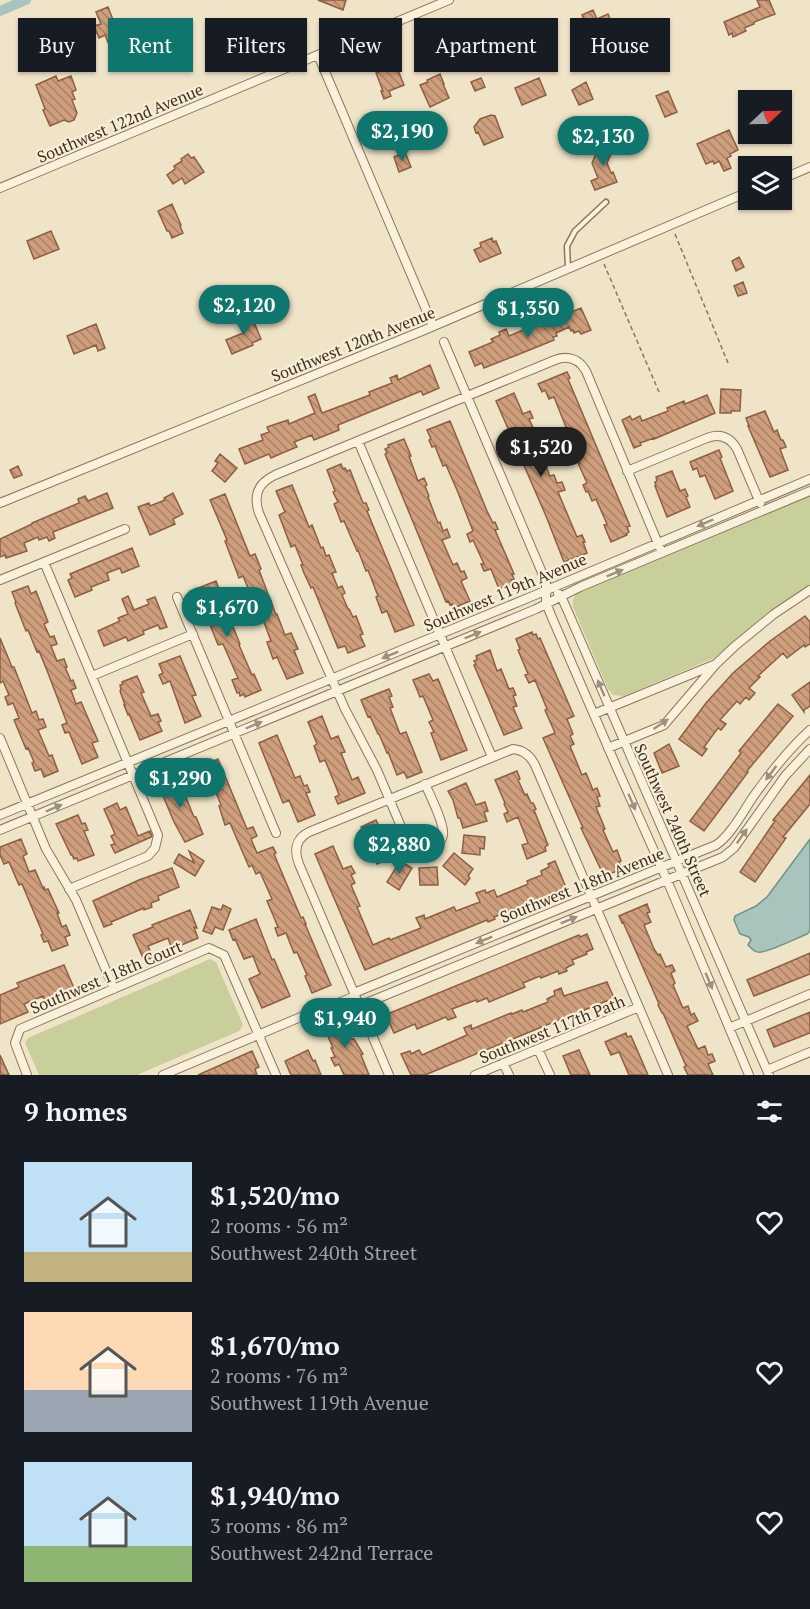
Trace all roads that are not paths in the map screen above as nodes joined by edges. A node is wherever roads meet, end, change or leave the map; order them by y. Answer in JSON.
{"nodes":[{"id":1,"x":449,"y":0,"type":"edge"},
{"id":2,"x":318,"y":55,"type":"junction"},
{"id":3,"x":810,"y":167,"type":"edge"},
{"id":4,"x":792,"y":174,"type":"edge"},
{"id":5,"x":0,"y":188,"type":"edge"},
{"id":6,"x":738,"y":196,"type":"edge"},
{"id":7,"x":606,"y":202,"type":"dead end"},
{"id":8,"x":568,"y":268,"type":"junction"},
{"id":9,"x":433,"y":326,"type":"junction"},
{"id":10,"x":444,"y":342,"type":"dead end"},
{"id":11,"x":466,"y":397,"type":"junction"},
{"id":12,"x":358,"y":441,"type":"junction"},
{"id":13,"x":627,"y":471,"type":"junction"},
{"id":14,"x":810,"y":479,"type":"edge"},
{"id":15,"x":810,"y":491,"type":"edge"},
{"id":16,"x":759,"y":501,"type":"junction"},
{"id":17,"x":0,"y":503,"type":"edge"},
{"id":18,"x":763,"y":510,"type":"junction"},
{"id":19,"x":125,"y":529,"type":"dead end"},
{"id":20,"x":658,"y":543,"type":"junction"},
{"id":21,"x":662,"y":553,"type":"junction"},
{"id":22,"x":44,"y":562,"type":"junction"},
{"id":23,"x":0,"y":580,"type":"edge"},
{"id":24,"x":548,"y":586,"type":"junction"},
{"id":25,"x":810,"y":590,"type":"edge"},
{"id":26,"x":561,"y":596,"type":"junction"},
{"id":27,"x":177,"y":597,"type":"dead end"},
{"id":28,"x":546,"y":603,"type":"junction"},
{"id":29,"x":193,"y":634,"type":"junction"},
{"id":30,"x":439,"y":635,"type":"junction"},
{"id":31,"x":444,"y":646,"type":"junction"},
{"id":32,"x":717,"y":663,"type":"junction"},
{"id":33,"x":92,"y":676,"type":"junction"},
{"id":34,"x":683,"y":678,"type":"junction"},
{"id":35,"x":332,"y":679,"type":"junction"},
{"id":36,"x":337,"y":690,"type":"junction"},
{"id":37,"x":695,"y":690,"type":"junction"},
{"id":38,"x":609,"y":708,"type":"junction"},
{"id":39,"x":594,"y":714,"type":"junction"},
{"id":40,"x":229,"y":722,"type":"junction"},
{"id":41,"x":810,"y":730,"type":"edge"},
{"id":42,"x":233,"y":734,"type":"junction"},
{"id":43,"x":0,"y":738,"type":"edge"},
{"id":44,"x":625,"y":742,"type":"junction"},
{"id":45,"x":608,"y":748,"type":"junction"},
{"id":46,"x":810,"y":749,"type":"edge"},
{"id":47,"x":492,"y":757,"type":"junction"},
{"id":48,"x":128,"y":763,"type":"junction"},
{"id":49,"x":133,"y":775,"type":"junction"},
{"id":50,"x":425,"y":784,"type":"junction"},
{"id":51,"x":389,"y":799,"type":"junction"},
{"id":52,"x":27,"y":804,"type":"junction"},
{"id":53,"x":0,"y":815,"type":"edge"},
{"id":54,"x":32,"y":817,"type":"junction"},
{"id":55,"x":0,"y":830,"type":"edge"},
{"id":56,"x":276,"y":833,"type":"dead end"},
{"id":57,"x":677,"y":861,"type":"junction"},
{"id":58,"x":662,"y":868,"type":"junction"},
{"id":59,"x":682,"y":873,"type":"junction"},
{"id":60,"x":667,"y":880,"type":"junction"},
{"id":61,"x":69,"y":889,"type":"junction"},
{"id":62,"x":591,"y":896,"type":"junction"},
{"id":63,"x":596,"y":909,"type":"junction"},
{"id":64,"x":114,"y":988,"type":"junction"},
{"id":65,"x":354,"y":994,"type":"junction"},
{"id":66,"x":810,"y":994,"type":"edge"},
{"id":67,"x":359,"y":1006,"type":"junction"},
{"id":68,"x":639,"y":1007,"type":"junction"},
{"id":69,"x":745,"y":1021,"type":"junction"},
{"id":70,"x":729,"y":1028,"type":"junction"},
{"id":71,"x":258,"y":1035,"type":"junction"},
{"id":72,"x":538,"y":1049,"type":"junction"},
{"id":73,"x":810,"y":1052,"type":"edge"},
{"id":74,"x":503,"y":1063,"type":"junction"},
{"id":75,"x":768,"y":1073,"type":"edge"},
{"id":76,"x":27,"y":1075,"type":"edge"},
{"id":77,"x":164,"y":1075,"type":"edge"},
{"id":78,"x":276,"y":1075,"type":"edge"},
{"id":79,"x":389,"y":1075,"type":"edge"},
{"id":80,"x":475,"y":1075,"type":"edge"},
{"id":81,"x":508,"y":1075,"type":"edge"},
{"id":82,"x":550,"y":1075,"type":"edge"},
{"id":83,"x":668,"y":1075,"type":"edge"},
{"id":84,"x":749,"y":1075,"type":"edge"}],
"edges":[{"from":1,"to":2,"type":"street","name":"Southwest 122nd Avenue"},
{"from":2,"to":5,"type":"street","name":"Southwest 122nd Avenue"},
{"from":2,"to":9,"type":"street"},
{"from":3,"to":4,"type":"street"},
{"from":6,"to":8,"type":"street","name":"Southwest 120th Avenue"},
{"from":7,"to":8,"type":"lane"},
{"from":8,"to":9,"type":"street","name":"Southwest 120th Avenue"},
{"from":9,"to":17,"type":"street","name":"Southwest 120th Avenue"},
{"from":10,"to":11,"type":"street","name":"Southwest 240th Street"},
{"from":11,"to":12,"type":"street"},
{"from":11,"to":13,"type":"street"},
{"from":11,"to":24,"type":"street","name":"Southwest 240th Street"},
{"from":12,"to":30,"type":"street"},
{"from":12,"to":35,"type":"street"},
{"from":13,"to":16,"type":"street"},
{"from":13,"to":20,"type":"street"},
{"from":14,"to":16,"type":"street","name":"Southwest 119th Avenue"},
{"from":15,"to":18,"type":"street","name":"Southwest 119th Avenue"},
{"from":16,"to":18,"type":"street"},
{"from":16,"to":20,"type":"street","name":"Southwest 119th Avenue","one_way":true},
{"from":18,"to":21,"type":"street","name":"Southwest 119th Avenue"},
{"from":19,"to":22,"type":"street"},
{"from":20,"to":21,"type":"street"},
{"from":20,"to":24,"type":"street","name":"Southwest 119th Avenue"},
{"from":26,"to":21,"type":"street","name":"Southwest 119th Avenue","one_way":true},
{"from":22,"to":23,"type":"street"},
{"from":22,"to":33,"type":"street"},
{"from":24,"to":26,"type":"street","name":"Southwest 240th Street"},
{"from":24,"to":28,"type":"street","name":"Southwest 240th Street"},
{"from":24,"to":30,"type":"street","name":"Southwest 119th Avenue"},
{"from":25,"to":32,"type":"street"},
{"from":26,"to":28,"type":"street","name":"Southwest 119th Avenue"},
{"from":38,"to":26,"type":"street","name":"Southwest 240th Street","one_way":true},
{"from":27,"to":29,"type":"street"},
{"from":31,"to":28,"type":"street","name":"Southwest 119th Avenue","one_way":true},
{"from":28,"to":39,"type":"street","name":"Southwest 240th Street"},
{"from":29,"to":33,"type":"street"},
{"from":29,"to":40,"type":"street"},
{"from":30,"to":31,"type":"street"},
{"from":30,"to":35,"type":"street","name":"Southwest 119th Avenue","one_way":true},
{"from":31,"to":36,"type":"street","name":"Southwest 119th Avenue"},
{"from":31,"to":47,"type":"street"},
{"from":32,"to":34,"type":"street"},
{"from":32,"to":37,"type":"street"},
{"from":33,"to":48,"type":"street"},
{"from":34,"to":37,"type":"street"},
{"from":34,"to":38,"type":"street"},
{"from":35,"to":36,"type":"street"},
{"from":35,"to":40,"type":"street","name":"Southwest 119th Avenue"},
{"from":42,"to":36,"type":"street","name":"Southwest 119th Avenue","one_way":true},
{"from":36,"to":51,"type":"street"},
{"from":44,"to":37,"type":"street","one_way":true},
{"from":38,"to":39,"type":"street"},
{"from":38,"to":44,"type":"street","name":"Southwest 240th Street"},
{"from":39,"to":45,"type":"street","name":"Southwest 240th Street"},
{"from":40,"to":42,"type":"street"},
{"from":40,"to":48,"type":"street","name":"Southwest 119th Avenue"},
{"from":41,"to":57,"type":"street","name":"Southwest 118th Avenue","one_way":true},
{"from":42,"to":49,"type":"street","name":"Southwest 119th Avenue"},
{"from":42,"to":56,"type":"street"},
{"from":43,"to":52,"type":"street"},
{"from":44,"to":45,"type":"street"},
{"from":44,"to":57,"type":"street","name":"Southwest 240th Street"},
{"from":45,"to":58,"type":"street","name":"Southwest 240th Street","one_way":true},
{"from":59,"to":46,"type":"street","name":"Southwest 118th Avenue","one_way":true},
{"from":47,"to":50,"type":"street"},
{"from":47,"to":62,"type":"street"},
{"from":48,"to":49,"type":"street"},
{"from":48,"to":52,"type":"street","name":"Southwest 119th Avenue"},
{"from":54,"to":49,"type":"street","name":"Southwest 119th Avenue","one_way":true},
{"from":49,"to":61,"type":"street"},
{"from":50,"to":51,"type":"street"},
{"from":50,"to":51,"type":"street"},
{"from":51,"to":65,"type":"street"},
{"from":52,"to":53,"type":"street","name":"Southwest 119th Avenue"},
{"from":52,"to":54,"type":"street"},
{"from":54,"to":55,"type":"street","name":"Southwest 119th Avenue"},
{"from":54,"to":61,"type":"street"},
{"from":57,"to":58,"type":"street","name":"Southwest 118th Avenue"},
{"from":57,"to":59,"type":"street","name":"Southwest 240th Street"},
{"from":58,"to":60,"type":"street","name":"Southwest 240th Street"},
{"from":58,"to":62,"type":"street","name":"Southwest 118th Avenue"},
{"from":59,"to":60,"type":"street","name":"Southwest 118th Avenue"},
{"from":59,"to":69,"type":"street","name":"Southwest 240th Street"},
{"from":60,"to":63,"type":"street","name":"Southwest 118th Avenue"},
{"from":60,"to":70,"type":"street","name":"Southwest 240th Street","one_way":true},
{"from":61,"to":64,"type":"street"},
{"from":62,"to":63,"type":"street"},
{"from":62,"to":65,"type":"street","name":"Southwest 118th Avenue","one_way":true},
{"from":67,"to":63,"type":"street","name":"Southwest 118th Avenue","one_way":true},
{"from":63,"to":68,"type":"street"},
{"from":64,"to":71,"type":"street","name":"Southwest 118th Court"},
{"from":64,"to":76,"type":"street","name":"Southwest 118th Court"},
{"from":65,"to":67,"type":"street"},
{"from":65,"to":71,"type":"street","name":"Southwest 118th Avenue"},
{"from":66,"to":69,"type":"street"},
{"from":67,"to":79,"type":"street"},
{"from":68,"to":72,"type":"street","name":"Southwest 117th Path"},
{"from":68,"to":83,"type":"street"},
{"from":69,"to":70,"type":"street"},
{"from":69,"to":75,"type":"street","name":"Southwest 240th Street"},
{"from":70,"to":84,"type":"street","name":"Southwest 240th Street"},
{"from":71,"to":77,"type":"street"},
{"from":71,"to":78,"type":"street"},
{"from":72,"to":74,"type":"street","name":"Southwest 117th Path"},
{"from":72,"to":82,"type":"street"},
{"from":73,"to":75,"type":"street"},
{"from":74,"to":80,"type":"street","name":"Southwest 117th Path"},
{"from":74,"to":81,"type":"street"}]}
